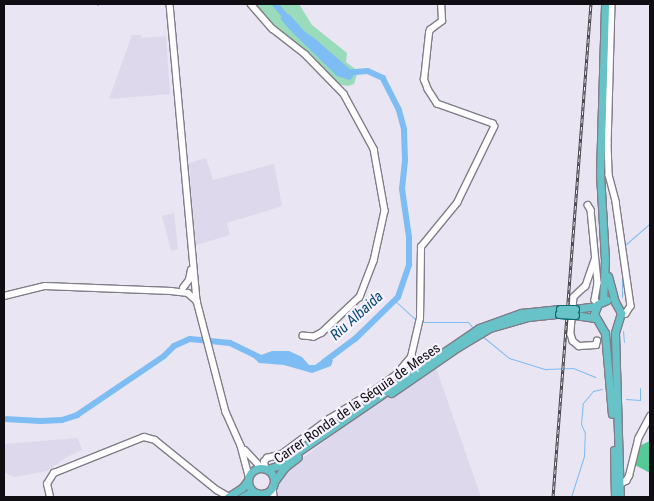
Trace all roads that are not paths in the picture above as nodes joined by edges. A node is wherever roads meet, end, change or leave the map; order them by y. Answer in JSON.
{"nodes":[{"id":1,"x":170,"y":4,"type":"edge"},
{"id":2,"x":251,"y":4,"type":"edge"},
{"id":3,"x":441,"y":4,"type":"edge"},
{"id":4,"x":605,"y":4,"type":"edge"},
{"id":5,"x":612,"y":4,"type":"edge"},
{"id":6,"x":588,"y":205,"type":"dead end"},
{"id":7,"x":192,"y":260,"type":"junction"},
{"id":8,"x":595,"y":260,"type":"junction"},
{"id":9,"x":605,"y":260,"type":"junction"},
{"id":10,"x":183,"y":288,"type":"junction"},
{"id":11,"x":195,"y":289,"type":"junction"},
{"id":12,"x":171,"y":291,"type":"junction"},
{"id":13,"x":188,"y":293,"type":"junction"},
{"id":14,"x":4,"y":296,"type":"edge"},
{"id":15,"x":196,"y":301,"type":"junction"},
{"id":16,"x":615,"y":302,"type":"junction"},
{"id":17,"x":599,"y":304,"type":"junction"},
{"id":18,"x":575,"y":312,"type":"junction"},
{"id":19,"x":621,"y":313,"type":"junction"},
{"id":20,"x":595,"y":318,"type":"junction"},
{"id":21,"x":616,"y":324,"type":"junction"},
{"id":22,"x":602,"y":326,"type":"junction"},
{"id":23,"x":303,"y":336,"type":"dead end"},
{"id":24,"x":598,"y":341,"type":"dead end"},
{"id":25,"x":456,"y":345,"type":"junction"},
{"id":26,"x":650,"y":416,"type":"edge"},
{"id":27,"x":242,"y":446,"type":"junction"},
{"id":28,"x":265,"y":468,"type":"junction"},
{"id":29,"x":248,"y":478,"type":"junction"},
{"id":30,"x":620,"y":484,"type":"junction"},
{"id":31,"x":273,"y":485,"type":"junction"},
{"id":32,"x":217,"y":490,"type":"junction"},
{"id":33,"x":260,"y":495,"type":"edge"},
{"id":34,"x":50,"y":497,"type":"edge"},
{"id":35,"x":220,"y":497,"type":"edge"},
{"id":36,"x":228,"y":497,"type":"edge"},
{"id":37,"x":242,"y":497,"type":"edge"},
{"id":38,"x":274,"y":497,"type":"edge"},
{"id":39,"x":616,"y":497,"type":"edge"},
{"id":40,"x":620,"y":497,"type":"edge"}],
"edges":[{"from":1,"to":7,"type":"street"},
{"from":2,"to":23,"type":"street"},
{"from":3,"to":28,"type":"street"},
{"from":4,"to":9,"type":"main road"},
{"from":5,"to":19,"type":"street"},
{"from":6,"to":8,"type":"street"},
{"from":7,"to":10,"type":"street"},
{"from":7,"to":11,"type":"street"},
{"from":8,"to":17,"type":"street"},
{"from":8,"to":24,"type":"street"},
{"from":9,"to":16,"type":"main road"},
{"from":9,"to":17,"type":"main road"},
{"from":10,"to":11,"type":"street"},
{"from":10,"to":12,"type":"street"},
{"from":11,"to":13,"type":"street"},
{"from":11,"to":15,"type":"street"},
{"from":12,"to":13,"type":"street"},
{"from":12,"to":14,"type":"street"},
{"from":13,"to":15,"type":"street"},
{"from":15,"to":27,"type":"street"},
{"from":16,"to":17,"type":"main road"},
{"from":16,"to":19,"type":"main road"},
{"from":17,"to":18,"type":"main road"},
{"from":17,"to":20,"type":"main road"},
{"from":18,"to":20,"type":"main road"},
{"from":18,"to":25,"type":"main road","bridge":true},
{"from":19,"to":21,"type":"main road"},
{"from":20,"to":22,"type":"main road"},
{"from":21,"to":22,"type":"main road"},
{"from":21,"to":30,"type":"main road"},
{"from":22,"to":39,"type":"main road"},
{"from":25,"to":28,"type":"main road","name":"Carrer Ronda de la Séquia de Meses"},
{"from":25,"to":31,"type":"main road","name":"Carrer Ronda de la Séquia de Meses"},
{"from":26,"to":30,"type":"street"},
{"from":27,"to":28,"type":"street"},
{"from":27,"to":29,"type":"street"},
{"from":28,"to":29,"type":"main road"},
{"from":28,"to":31,"type":"main road"},
{"from":29,"to":33,"type":"main road"},
{"from":29,"to":36,"type":"main road"},
{"from":30,"to":40,"type":"main road"},
{"from":31,"to":33,"type":"main road"},
{"from":31,"to":38,"type":"street"},
{"from":32,"to":34,"type":"street"},
{"from":32,"to":35,"type":"street"},
{"from":32,"to":36,"type":"street"},
{"from":33,"to":37,"type":"main road"}]}
